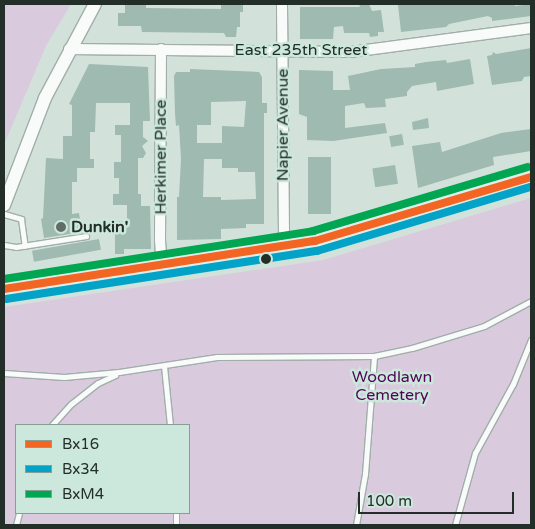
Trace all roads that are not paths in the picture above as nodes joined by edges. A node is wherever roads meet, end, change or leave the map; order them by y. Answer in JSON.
{"nodes":[{"id":1,"x":95,"y":4,"type":"edge"},
{"id":2,"x":282,"y":4,"type":"edge"},
{"id":3,"x":531,"y":28,"type":"edge"},
{"id":4,"x":70,"y":49,"type":"junction"},
{"id":5,"x":161,"y":49,"type":"junction"},
{"id":6,"x":282,"y":52,"type":"junction"},
{"id":7,"x":531,"y":177,"type":"edge"},
{"id":8,"x":4,"y":204,"type":"edge"},
{"id":9,"x":4,"y":214,"type":"edge"},
{"id":10,"x":86,"y":236,"type":"dead end"},
{"id":11,"x":4,"y":245,"type":"edge"},
{"id":12,"x":25,"y":246,"type":"junction"},
{"id":13,"x":284,"y":246,"type":"junction"},
{"id":14,"x":162,"y":266,"type":"junction"},
{"id":15,"x":4,"y":290,"type":"edge"},
{"id":16,"x":531,"y":301,"type":"edge"},
{"id":17,"x":531,"y":340,"type":"edge"},
{"id":18,"x":374,"y":356,"type":"junction"},
{"id":19,"x":164,"y":366,"type":"junction"},
{"id":20,"x":119,"y":372,"type":"junction"},
{"id":21,"x":4,"y":373,"type":"edge"},
{"id":22,"x":53,"y":424,"type":"edge"},
{"id":23,"x":170,"y":424,"type":"edge"},
{"id":24,"x":356,"y":525,"type":"edge"},
{"id":25,"x":455,"y":525,"type":"edge"}],
"edges":[{"from":1,"to":4,"type":"street"},
{"from":2,"to":6,"type":"street","name":"Napier Avenue"},
{"from":3,"to":6,"type":"street","name":"East 235th Street"},
{"from":4,"to":5,"type":"street","name":"East 235th Street"},
{"from":4,"to":8,"type":"street"},
{"from":5,"to":6,"type":"street","name":"East 235th Street"},
{"from":5,"to":14,"type":"street","name":"Herkimer Place"},
{"from":6,"to":13,"type":"street","name":"Napier Avenue"},
{"from":7,"to":13,"type":"main road"},
{"from":9,"to":12,"type":"lane"},
{"from":10,"to":12,"type":"lane"},
{"from":11,"to":12,"type":"lane"},
{"from":13,"to":14,"type":"main road"},
{"from":14,"to":15,"type":"main road"},
{"from":16,"to":18,"type":"lane"},
{"from":17,"to":25,"type":"lane"},
{"from":18,"to":19,"type":"lane"},
{"from":18,"to":24,"type":"lane"},
{"from":19,"to":20,"type":"lane"},
{"from":19,"to":23,"type":"lane"},
{"from":20,"to":21,"type":"lane"},
{"from":20,"to":22,"type":"lane"}]}
